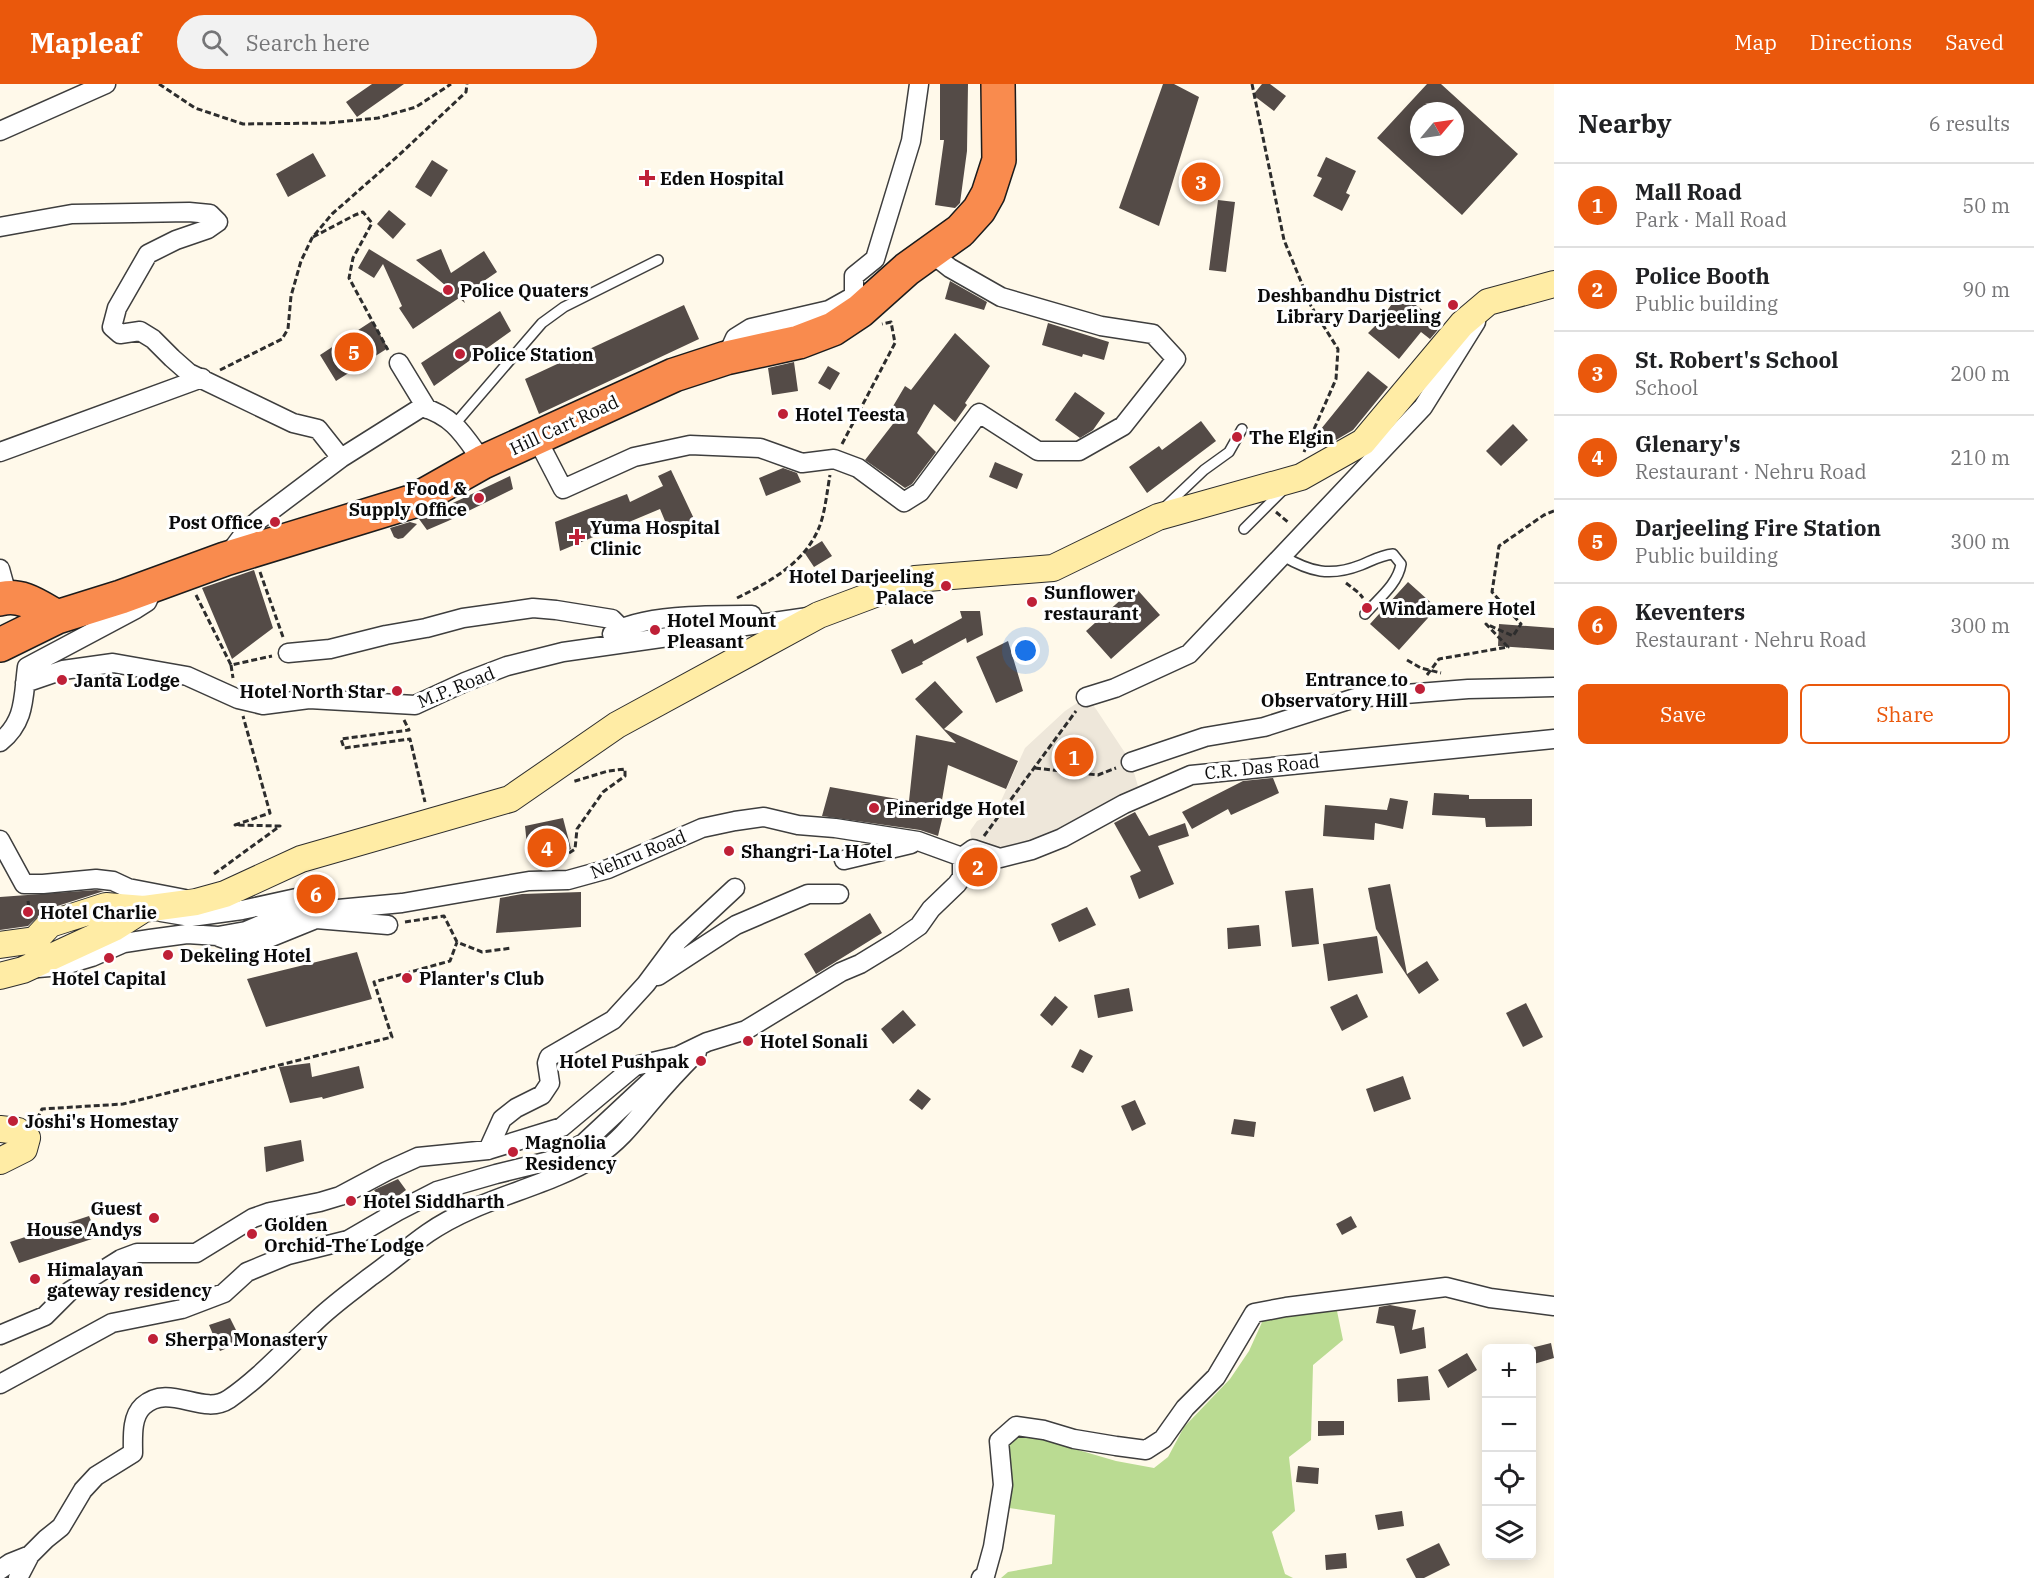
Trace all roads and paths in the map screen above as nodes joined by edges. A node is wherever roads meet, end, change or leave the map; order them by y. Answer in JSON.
{"nodes":[{"id":1,"x":106,"y":84,"type":"edge"},
{"id":2,"x":159,"y":84,"type":"edge"},
{"id":3,"x":451,"y":84,"type":"edge"},
{"id":4,"x":468,"y":84,"type":"edge"},
{"id":5,"x":919,"y":84,"type":"edge"},
{"id":6,"x":998,"y":84,"type":"edge"},
{"id":7,"x":1252,"y":84,"type":"edge"},
{"id":8,"x":0,"y":131,"type":"edge"},
{"id":9,"x":0,"y":227,"type":"edge"},
{"id":10,"x":312,"y":238,"type":"junction"},
{"id":11,"x":931,"y":253,"type":"junction"},
{"id":12,"x":658,"y":260,"type":"dead end"},
{"id":13,"x":1554,"y":284,"type":"edge"},
{"id":14,"x":1488,"y":302,"type":"junction"},
{"id":15,"x":726,"y":358,"type":"junction"},
{"id":16,"x":399,"y":363,"type":"joint"},
{"id":17,"x":202,"y":378,"type":"junction"},
{"id":18,"x":427,"y":409,"type":"junction"},
{"id":19,"x":455,"y":424,"type":"junction"},
{"id":20,"x":1242,"y":429,"type":"dead end"},
{"id":21,"x":536,"y":437,"type":"junction"},
{"id":22,"x":0,"y":452,"type":"edge"},
{"id":23,"x":341,"y":458,"type":"junction"},
{"id":24,"x":483,"y":462,"type":"junction"},
{"id":25,"x":1297,"y":479,"type":"junction"},
{"id":26,"x":1267,"y":505,"type":"junction"},
{"id":27,"x":1554,"y":511,"type":"edge"},
{"id":28,"x":1158,"y":517,"type":"junction"},
{"id":29,"x":1244,"y":529,"type":"dead end"},
{"id":30,"x":1303,"y":535,"type":"junction"},
{"id":31,"x":239,"y":555,"type":"junction"},
{"id":32,"x":1283,"y":556,"type":"junction"},
{"id":33,"x":189,"y":572,"type":"junction"},
{"id":34,"x":1330,"y":572,"type":"junction"},
{"id":35,"x":155,"y":584,"type":"junction"},
{"id":36,"x":3,"y":588,"type":"edge"},
{"id":37,"x":1367,"y":611,"type":"joint"},
{"id":38,"x":819,"y":615,"type":"junction"},
{"id":39,"x":59,"y":617,"type":"junction"},
{"id":40,"x":620,"y":627,"type":"junction"},
{"id":41,"x":0,"y":645,"type":"edge"},
{"id":42,"x":581,"y":649,"type":"junction"},
{"id":43,"x":288,"y":653,"type":"junction"},
{"id":44,"x":1407,"y":660,"type":"dead end"},
{"id":45,"x":1430,"y":670,"type":"junction"},
{"id":46,"x":25,"y":683,"type":"junction"},
{"id":47,"x":1554,"y":687,"type":"edge"},
{"id":48,"x":1414,"y":693,"type":"junction"},
{"id":49,"x":1086,"y":697,"type":"joint"},
{"id":50,"x":238,"y":699,"type":"junction"},
{"id":51,"x":397,"y":704,"type":"junction"},
{"id":52,"x":1554,"y":739,"type":"edge"},
{"id":53,"x":0,"y":742,"type":"edge"},
{"id":54,"x":1131,"y":762,"type":"joint"},
{"id":55,"x":1035,"y":768,"type":"junction"},
{"id":56,"x":569,"y":783,"type":"dead end"},
{"id":57,"x":430,"y":822,"type":"junction"},
{"id":58,"x":0,"y":840,"type":"edge"},
{"id":59,"x":918,"y":842,"type":"junction"},
{"id":60,"x":975,"y":853,"type":"junction"},
{"id":61,"x":844,"y":860,"type":"dead end"},
{"id":62,"x":529,"y":881,"type":"junction"},
{"id":63,"x":24,"y":884,"type":"junction"},
{"id":64,"x":735,"y":888,"type":"dead end"},
{"id":65,"x":839,"y":894,"type":"dead end"},
{"id":66,"x":191,"y":899,"type":"junction"},
{"id":67,"x":310,"y":904,"type":"junction"},
{"id":68,"x":144,"y":909,"type":"junction"},
{"id":69,"x":388,"y":925,"type":"joint"},
{"id":70,"x":218,"y":936,"type":"junction"},
{"id":71,"x":35,"y":940,"type":"junction"},
{"id":72,"x":457,"y":942,"type":"junction"},
{"id":73,"x":0,"y":945,"type":"edge"},
{"id":74,"x":512,"y":948,"type":"dead end"},
{"id":75,"x":12,"y":973,"type":"edge"},
{"id":76,"x":646,"y":984,"type":"junction"},
{"id":77,"x":707,"y":1042,"type":"junction"},
{"id":78,"x":678,"y":1056,"type":"junction"},
{"id":79,"x":0,"y":1130,"type":"edge"},
{"id":80,"x":27,"y":1138,"type":"junction"},
{"id":81,"x":488,"y":1150,"type":"junction"},
{"id":82,"x":0,"y":1161,"type":"edge"},
{"id":83,"x":1554,"y":1306,"type":"edge"},
{"id":84,"x":0,"y":1335,"type":"edge"},
{"id":85,"x":0,"y":1384,"type":"edge"},
{"id":86,"x":30,"y":1556,"type":"junction"},
{"id":87,"x":0,"y":1570,"type":"edge"},
{"id":88,"x":18,"y":1578,"type":"edge"},
{"id":89,"x":981,"y":1578,"type":"edge"}],
"edges":[{"from":1,"to":8,"type":"street"},
{"from":2,"to":3,"type":"path"},
{"from":4,"to":10,"type":"path"},
{"from":5,"to":15,"type":"street"},
{"from":6,"to":11,"type":"highway","name":"Hill Cart Road"},
{"from":7,"to":25,"type":"path"},
{"from":9,"to":17,"type":"street"},
{"from":10,"to":16,"type":"path"},
{"from":10,"to":17,"type":"path"},
{"from":11,"to":15,"type":"highway","name":"Hill Cart Road"},
{"from":11,"to":21,"type":"street"},
{"from":12,"to":19,"type":"lane"},
{"from":13,"to":14,"type":"main road"},
{"from":14,"to":25,"type":"main road"},
{"from":14,"to":30,"type":"street"},
{"from":15,"to":21,"type":"highway","name":"Hill Cart Road"},
{"from":16,"to":18,"type":"street"},
{"from":17,"to":22,"type":"street"},
{"from":17,"to":23,"type":"street"},
{"from":18,"to":19,"type":"street"},
{"from":18,"to":23,"type":"street"},
{"from":19,"to":24,"type":"street"},
{"from":20,"to":28,"type":"lane"},
{"from":21,"to":24,"type":"highway","name":"Hill Cart Road"},
{"from":23,"to":31,"type":"street"},
{"from":24,"to":31,"type":"highway","name":"Hill Cart Road"},
{"from":25,"to":26,"type":"lane"},
{"from":25,"to":28,"type":"main road"},
{"from":26,"to":29,"type":"lane"},
{"from":26,"to":30,"type":"path"},
{"from":27,"to":45,"type":"path"},
{"from":28,"to":38,"type":"main road"},
{"from":30,"to":32,"type":"street"},
{"from":31,"to":33,"type":"highway","name":"Hill Cart Road"},
{"from":31,"to":43,"type":"path"},
{"from":32,"to":34,"type":"lane"},
{"from":32,"to":49,"type":"street"},
{"from":33,"to":35,"type":"highway","name":"Hill Cart Road"},
{"from":33,"to":43,"type":"path"},
{"from":34,"to":37,"type":"path"},
{"from":34,"to":37,"type":"lane"},
{"from":35,"to":39,"type":"highway","name":"Hill Cart Road"},
{"from":35,"to":46,"type":"street"},
{"from":36,"to":39,"type":"highway"},
{"from":38,"to":40,"type":"street"},
{"from":38,"to":42,"type":"street","name":"M.P. Road"},
{"from":38,"to":57,"type":"main road"},
{"from":39,"to":41,"type":"highway","name":"Hill Cart Road"},
{"from":40,"to":42,"type":"street"},
{"from":40,"to":43,"type":"street"},
{"from":42,"to":51,"type":"street","name":"M.P. Road"},
{"from":44,"to":45,"type":"path"},
{"from":45,"to":48,"type":"path"},
{"from":46,"to":50,"type":"street","name":"M.P. Road"},
{"from":46,"to":53,"type":"street"},
{"from":47,"to":48,"type":"street"},
{"from":48,"to":54,"type":"street"},
{"from":49,"to":55,"type":"path"},
{"from":50,"to":51,"type":"street","name":"M.P. Road"},
{"from":50,"to":66,"type":"path"},
{"from":51,"to":57,"type":"path"},
{"from":52,"to":60,"type":"street","name":"C.R. Das Road"},
{"from":54,"to":55,"type":"path"},
{"from":55,"to":60,"type":"path"},
{"from":56,"to":62,"type":"path"},
{"from":57,"to":66,"type":"main road"},
{"from":58,"to":63,"type":"street"},
{"from":59,"to":60,"type":"street","name":"Nehru Road"},
{"from":59,"to":61,"type":"street"},
{"from":59,"to":62,"type":"street","name":"Nehru Road"},
{"from":60,"to":77,"type":"street"},
{"from":62,"to":67,"type":"street","name":"Nehru Road"},
{"from":63,"to":66,"type":"street"},
{"from":63,"to":71,"type":"path"},
{"from":64,"to":76,"type":"street"},
{"from":65,"to":76,"type":"street"},
{"from":66,"to":68,"type":"main road"},
{"from":67,"to":68,"type":"street","name":"Nehru Road"},
{"from":67,"to":70,"type":"street"},
{"from":68,"to":71,"type":"main road"},
{"from":68,"to":75,"type":"main road"},
{"from":69,"to":70,"type":"street"},
{"from":69,"to":72,"type":"path"},
{"from":70,"to":75,"type":"street"},
{"from":71,"to":73,"type":"main road"},
{"from":72,"to":74,"type":"path"},
{"from":72,"to":80,"type":"path"},
{"from":76,"to":81,"type":"street"},
{"from":77,"to":78,"type":"street"},
{"from":77,"to":86,"type":"street"},
{"from":78,"to":81,"type":"street"},
{"from":78,"to":85,"type":"street"},
{"from":79,"to":80,"type":"main road"},
{"from":80,"to":82,"type":"main road"},
{"from":81,"to":84,"type":"street"},
{"from":83,"to":89,"type":"street"},
{"from":86,"to":87,"type":"street"},
{"from":86,"to":88,"type":"street"}]}
